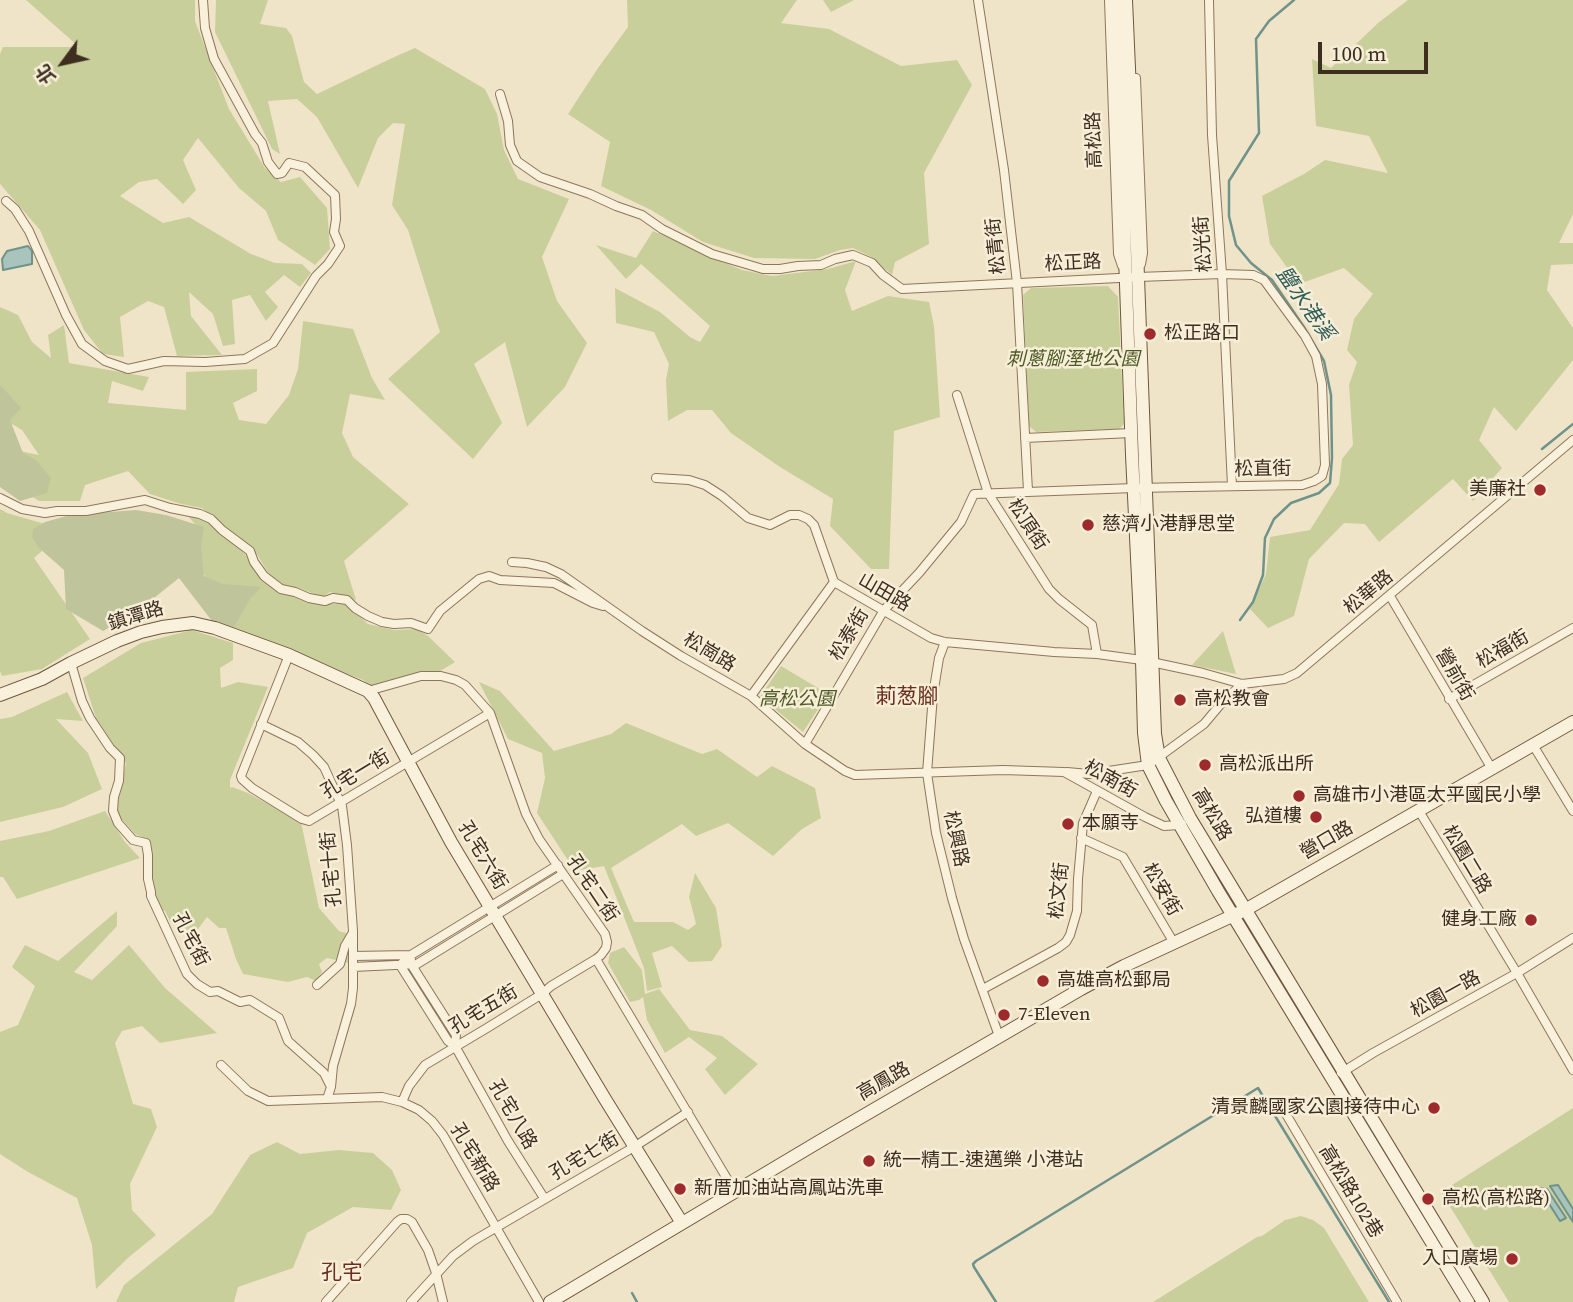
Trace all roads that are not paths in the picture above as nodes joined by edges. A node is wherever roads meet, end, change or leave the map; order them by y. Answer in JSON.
{"nodes":[{"id":1,"x":203,"y":0,"type":"edge"},
{"id":2,"x":978,"y":0,"type":"edge"},
{"id":3,"x":1109,"y":0,"type":"edge"},
{"id":4,"x":1116,"y":0,"type":"edge"},
{"id":5,"x":1126,"y":0,"type":"edge"},
{"id":6,"x":1132,"y":0,"type":"edge"},
{"id":7,"x":1209,"y":0,"type":"edge"},
{"id":8,"x":500,"y":94,"type":"dead end"},
{"id":9,"x":6,"y":201,"type":"dead end"},
{"id":10,"x":1132,"y":251,"type":"junction"},
{"id":11,"x":1222,"y":274,"type":"junction"},
{"id":12,"x":1132,"y":277,"type":"junction"},
{"id":13,"x":1017,"y":283,"type":"junction"},
{"id":14,"x":957,"y":395,"type":"dead end"},
{"id":15,"x":1131,"y":433,"type":"junction"},
{"id":16,"x":1025,"y":438,"type":"junction"},
{"id":17,"x":1573,"y":440,"type":"edge"},
{"id":18,"x":656,"y":478,"type":"dead end"},
{"id":19,"x":1232,"y":486,"type":"junction"},
{"id":20,"x":1140,"y":488,"type":"junction"},
{"id":21,"x":1028,"y":491,"type":"junction"},
{"id":22,"x":988,"y":493,"type":"junction"},
{"id":23,"x":0,"y":498,"type":"edge"},
{"id":24,"x":512,"y":562,"type":"dead end"},
{"id":25,"x":834,"y":582,"type":"junction"},
{"id":26,"x":1390,"y":596,"type":"junction"},
{"id":27,"x":610,"y":607,"type":"junction"},
{"id":28,"x":884,"y":610,"type":"junction"},
{"id":29,"x":1573,"y":628,"type":"edge"},
{"id":30,"x":945,"y":642,"type":"junction"},
{"id":31,"x":1097,"y":654,"type":"junction"},
{"id":32,"x":289,"y":655,"type":"junction"},
{"id":33,"x":1147,"y":661,"type":"junction"},
{"id":34,"x":71,"y":663,"type":"junction"},
{"id":35,"x":1242,"y":684,"type":"junction"},
{"id":36,"x":368,"y":691,"type":"junction"},
{"id":37,"x":0,"y":695,"type":"edge"},
{"id":38,"x":751,"y":696,"type":"junction"},
{"id":39,"x":1449,"y":699,"type":"junction"},
{"id":40,"x":490,"y":713,"type":"junction"},
{"id":41,"x":1573,"y":722,"type":"edge"},
{"id":42,"x":261,"y":724,"type":"junction"},
{"id":43,"x":805,"y":744,"type":"junction"},
{"id":44,"x":1533,"y":745,"type":"junction"},
{"id":45,"x":408,"y":762,"type":"junction"},
{"id":46,"x":1154,"y":762,"type":"junction"},
{"id":47,"x":1492,"y":769,"type":"junction"},
{"id":48,"x":1064,"y":772,"type":"junction"},
{"id":49,"x":927,"y":773,"type":"junction"},
{"id":50,"x":1097,"y":791,"type":"junction"},
{"id":51,"x":341,"y":803,"type":"junction"},
{"id":52,"x":1419,"y":811,"type":"junction"},
{"id":53,"x":1573,"y":811,"type":"edge"},
{"id":54,"x":1185,"y":822,"type":"junction"},
{"id":55,"x":1081,"y":838,"type":"junction"},
{"id":56,"x":558,"y":865,"type":"junction"},
{"id":57,"x":563,"y":874,"type":"junction"},
{"id":58,"x":493,"y":912,"type":"junction"},
{"id":59,"x":1239,"y":913,"type":"junction"},
{"id":60,"x":353,"y":931,"type":"junction"},
{"id":61,"x":1573,"y":938,"type":"edge"},
{"id":62,"x":1174,"y":943,"type":"junction"},
{"id":63,"x":353,"y":956,"type":"junction"},
{"id":64,"x":596,"y":959,"type":"junction"},
{"id":65,"x":411,"y":960,"type":"junction"},
{"id":66,"x":400,"y":965,"type":"junction"},
{"id":67,"x":353,"y":967,"type":"junction"},
{"id":68,"x":1517,"y":973,"type":"junction"},
{"id":69,"x":317,"y":985,"type":"dead end"},
{"id":70,"x":983,"y":989,"type":"junction"},
{"id":71,"x":542,"y":994,"type":"junction"},
{"id":72,"x":999,"y":1036,"type":"junction"},
{"id":73,"x":455,"y":1046,"type":"junction"},
{"id":74,"x":221,"y":1065,"type":"dead end"},
{"id":75,"x":1573,"y":1070,"type":"edge"},
{"id":76,"x":1338,"y":1075,"type":"junction"},
{"id":77,"x":331,"y":1087,"type":"junction"},
{"id":78,"x":327,"y":1100,"type":"junction"},
{"id":79,"x":402,"y":1102,"type":"junction"},
{"id":80,"x":1283,"y":1109,"type":"dead end"},
{"id":81,"x":688,"y":1112,"type":"junction"},
{"id":82,"x":634,"y":1147,"type":"junction"},
{"id":83,"x":735,"y":1192,"type":"junction"},
{"id":84,"x":544,"y":1198,"type":"junction"},
{"id":85,"x":681,"y":1223,"type":"junction"},
{"id":86,"x":496,"y":1227,"type":"junction"},
{"id":87,"x":436,"y":1273,"type":"junction"},
{"id":88,"x":327,"y":1302,"type":"edge"},
{"id":89,"x":411,"y":1302,"type":"edge"},
{"id":90,"x":443,"y":1302,"type":"edge"},
{"id":91,"x":539,"y":1302,"type":"edge"},
{"id":92,"x":550,"y":1302,"type":"edge"},
{"id":93,"x":1397,"y":1302,"type":"edge"},
{"id":94,"x":1468,"y":1302,"type":"edge"},
{"id":95,"x":1483,"y":1302,"type":"edge"}],
"edges":[{"from":1,"to":9,"type":"street"},
{"from":2,"to":13,"type":"street","name":"松青街"},
{"from":3,"to":12,"type":"street","name":"高松路"},
{"from":4,"to":10,"type":"street","name":"高松路"},
{"from":5,"to":10,"type":"street","name":"高松路"},
{"from":6,"to":12,"type":"street","name":"高松路"},
{"from":7,"to":11,"type":"street","name":"松光街"},
{"from":8,"to":13,"type":"street","name":"松正路"},
{"from":10,"to":12,"type":"street","name":"高松路"},
{"from":11,"to":12,"type":"street","name":"松正路"},
{"from":11,"to":19,"type":"street","name":"松光街"},
{"from":11,"to":19,"type":"street","name":"松直街"},
{"from":12,"to":13,"type":"street","name":"松正路"},
{"from":12,"to":15,"type":"street","name":"高松路"},
{"from":12,"to":20,"type":"street","name":"高松路"},
{"from":13,"to":16,"type":"street","name":"松青街"},
{"from":14,"to":22,"type":"street","name":"松頂街"},
{"from":15,"to":16,"type":"street"},
{"from":15,"to":20,"type":"street","name":"高松路"},
{"from":16,"to":21,"type":"street","name":"松青街"},
{"from":17,"to":26,"type":"street","name":"松華路"},
{"from":18,"to":25,"type":"street","name":"山田路"},
{"from":19,"to":20,"type":"street","name":"松直街"},
{"from":20,"to":21,"type":"street","name":"松直街"},
{"from":20,"to":33,"type":"street","name":"高松路"},
{"from":21,"to":22,"type":"street","name":"松直街"},
{"from":22,"to":28,"type":"street","name":"松泰街"},
{"from":22,"to":31,"type":"street","name":"松頂街"},
{"from":23,"to":27,"type":"street"},
{"from":24,"to":27,"type":"street","name":"松崗路"},
{"from":25,"to":28,"type":"street","name":"山田路"},
{"from":25,"to":38,"type":"street"},
{"from":26,"to":35,"type":"street","name":"松華路"},
{"from":26,"to":39,"type":"street","name":"營前街"},
{"from":27,"to":38,"type":"street","name":"松崗路"},
{"from":28,"to":30,"type":"street","name":"山田路"},
{"from":28,"to":43,"type":"street","name":"松泰街"},
{"from":29,"to":39,"type":"street","name":"松福街"},
{"from":30,"to":31,"type":"street","name":"山田路"},
{"from":30,"to":49,"type":"street","name":"松興路"},
{"from":31,"to":33,"type":"street","name":"山田路"},
{"from":32,"to":34,"type":"street","name":"鎮潭路"},
{"from":32,"to":36,"type":"street"},
{"from":32,"to":42,"type":"street"},
{"from":33,"to":35,"type":"street","name":"松華路"},
{"from":33,"to":46,"type":"street","name":"高松路"},
{"from":34,"to":37,"type":"street","name":"鎮潭路"},
{"from":34,"to":77,"type":"street","name":"孔宅街"},
{"from":35,"to":46,"type":"street"},
{"from":36,"to":40,"type":"street","name":"孔宅二街"},
{"from":36,"to":45,"type":"street","name":"孔宅六街"},
{"from":38,"to":43,"type":"street","name":"松崗路"},
{"from":39,"to":47,"type":"street","name":"營前街"},
{"from":40,"to":45,"type":"street","name":"孔宅一街"},
{"from":40,"to":56,"type":"street","name":"孔宅二街"},
{"from":41,"to":44,"type":"street","name":"營口路"},
{"from":42,"to":51,"type":"street","name":"孔宅十街"},
{"from":42,"to":51,"type":"street","name":"孔宅一街"},
{"from":43,"to":49,"type":"street","name":"松崗路"},
{"from":44,"to":47,"type":"street","name":"營口路"},
{"from":44,"to":53,"type":"street"},
{"from":45,"to":51,"type":"street","name":"孔宅一街"},
{"from":45,"to":58,"type":"street","name":"孔宅六街"},
{"from":46,"to":48,"type":"street"},
{"from":46,"to":54,"type":"street","name":"高松路"},
{"from":47,"to":52,"type":"street","name":"營口路"},
{"from":48,"to":49,"type":"street","name":"松南街"},
{"from":48,"to":50,"type":"street","name":"松南街"},
{"from":49,"to":70,"type":"street","name":"松興路"},
{"from":50,"to":54,"type":"street","name":"松南街"},
{"from":50,"to":55,"type":"street","name":"松文街"},
{"from":51,"to":60,"type":"street","name":"孔宅十街"},
{"from":52,"to":59,"type":"street","name":"營口路"},
{"from":52,"to":68,"type":"street","name":"松園二路"},
{"from":54,"to":59,"type":"street","name":"高松路"},
{"from":55,"to":62,"type":"street","name":"松安街"},
{"from":55,"to":70,"type":"street","name":"松文街"},
{"from":56,"to":57,"type":"street","name":"孔宅二街"},
{"from":56,"to":58,"type":"street"},
{"from":57,"to":58,"type":"street"},
{"from":57,"to":64,"type":"street","name":"孔宅二街"},
{"from":58,"to":65,"type":"street"},
{"from":58,"to":71,"type":"street","name":"孔宅六街"},
{"from":59,"to":62,"type":"street","name":"高鳳路"},
{"from":59,"to":76,"type":"street","name":"高松路"},
{"from":60,"to":63,"type":"street","name":"孔宅十街"},
{"from":60,"to":69,"type":"street"},
{"from":61,"to":68,"type":"street","name":"松園一路"},
{"from":62,"to":72,"type":"street","name":"高鳳路"},
{"from":63,"to":65,"type":"street"},
{"from":63,"to":67,"type":"street","name":"孔宅十街"},
{"from":64,"to":71,"type":"street","name":"孔宅五街"},
{"from":64,"to":81,"type":"street"},
{"from":65,"to":66,"type":"street"},
{"from":65,"to":73,"type":"street","name":"孔宅八路"},
{"from":66,"to":67,"type":"street"},
{"from":66,"to":73,"type":"street","name":"孔宅八路"},
{"from":67,"to":77,"type":"street","name":"孔宅十街"},
{"from":68,"to":75,"type":"street","name":"松園二路"},
{"from":68,"to":76,"type":"street","name":"松園一路"},
{"from":70,"to":72,"type":"street","name":"松興路"},
{"from":71,"to":73,"type":"street","name":"孔宅五街"},
{"from":71,"to":82,"type":"street","name":"孔宅六街"},
{"from":72,"to":83,"type":"street","name":"高鳳路"},
{"from":73,"to":79,"type":"street","name":"孔宅五街"},
{"from":73,"to":84,"type":"street","name":"孔宅八路"},
{"from":74,"to":78,"type":"street","name":"孔宅新路"},
{"from":76,"to":94,"type":"street","name":"高松路"},
{"from":76,"to":95,"type":"street","name":"高松路"},
{"from":77,"to":78,"type":"street"},
{"from":78,"to":79,"type":"street","name":"孔宅新路"},
{"from":79,"to":86,"type":"street","name":"孔宅新路"},
{"from":80,"to":93,"type":"street","name":"高松路102巷"},
{"from":81,"to":82,"type":"street","name":"孔宅七街"},
{"from":81,"to":83,"type":"street"},
{"from":82,"to":84,"type":"street","name":"孔宅七街"},
{"from":82,"to":85,"type":"street","name":"孔宅六街"},
{"from":83,"to":85,"type":"street","name":"高鳳路"},
{"from":84,"to":86,"type":"street","name":"孔宅七街"},
{"from":85,"to":92,"type":"street","name":"高鳳路"},
{"from":86,"to":87,"type":"street"},
{"from":86,"to":91,"type":"street","name":"孔宅新路"},
{"from":87,"to":88,"type":"street"},
{"from":87,"to":89,"type":"street"},
{"from":87,"to":90,"type":"street"}]}
